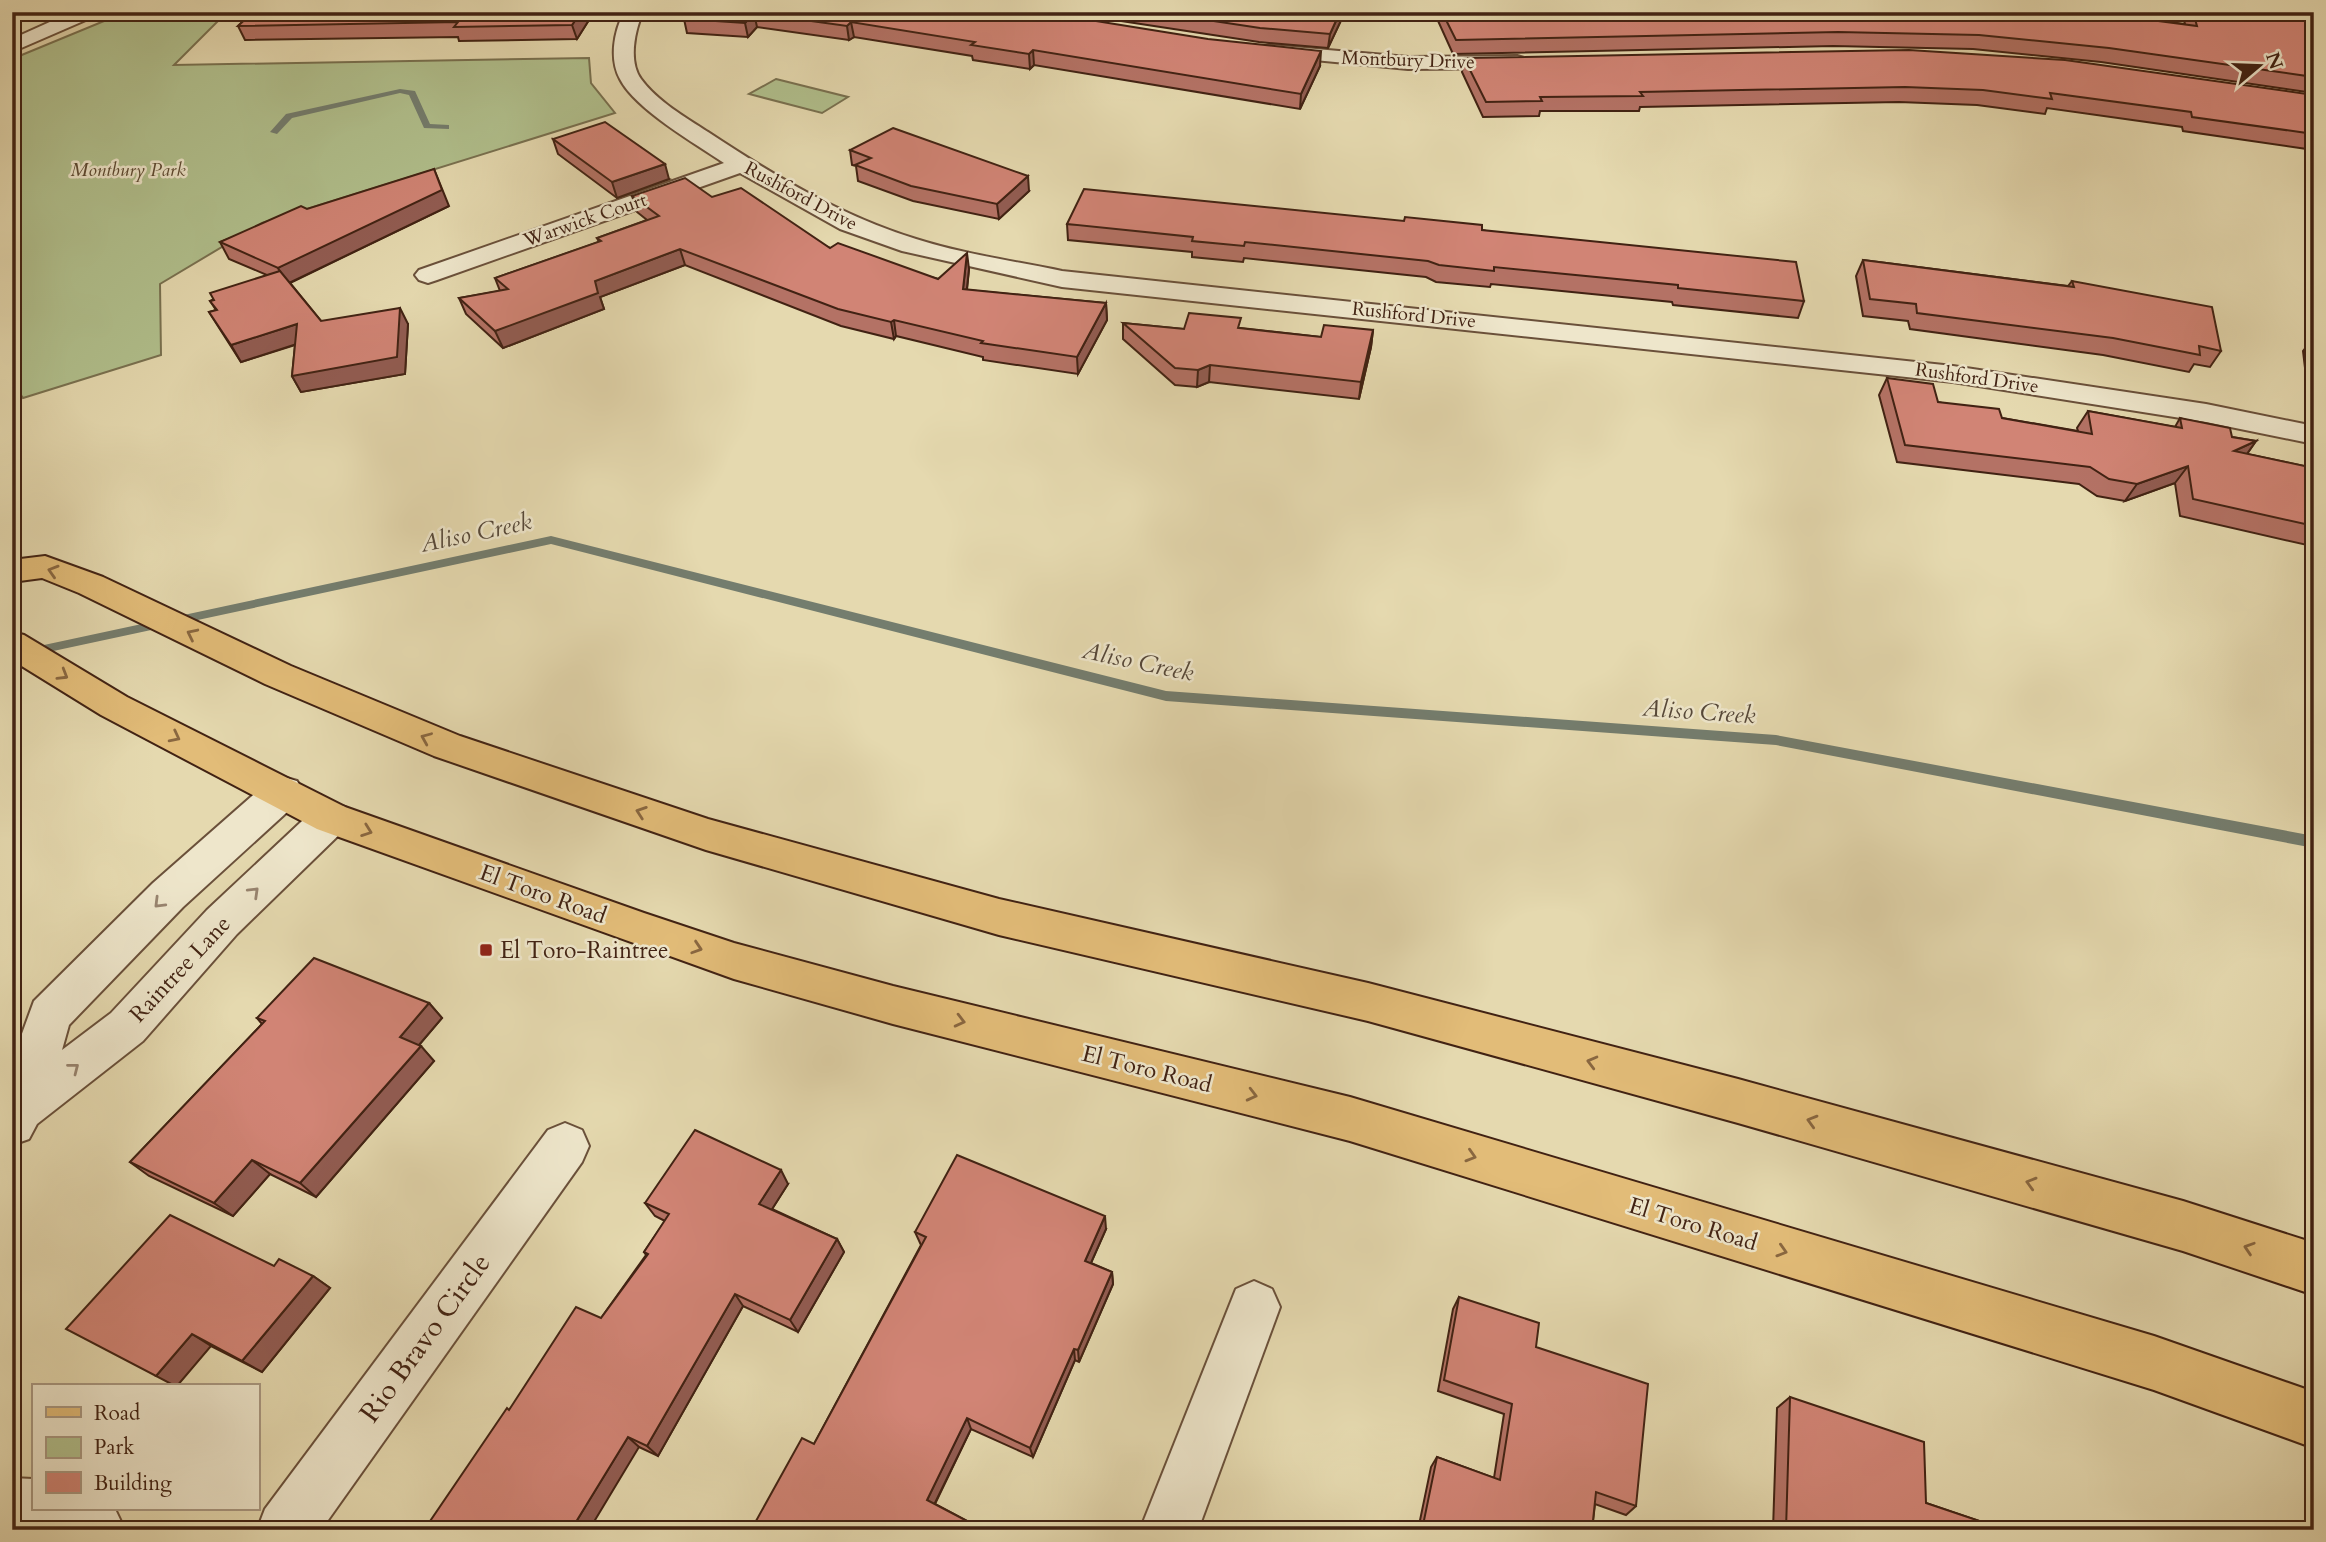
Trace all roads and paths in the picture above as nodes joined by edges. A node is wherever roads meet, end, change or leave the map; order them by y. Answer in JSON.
{"nodes":[{"id":1,"x":88,"y":12,"type":"edge"},
{"id":2,"x":634,"y":12,"type":"edge"},
{"id":3,"x":12,"y":46,"type":"edge"},
{"id":4,"x":1246,"y":49,"type":"edge"},
{"id":5,"x":1538,"y":62,"type":"edge"},
{"id":6,"x":742,"y":164,"type":"junction"},
{"id":7,"x":428,"y":275,"type":"dead end"},
{"id":8,"x":2314,"y":435,"type":"edge"},
{"id":9,"x":12,"y":571,"type":"edge"},
{"id":10,"x":12,"y":644,"type":"edge"},
{"id":11,"x":283,"y":792,"type":"junction"},
{"id":12,"x":331,"y":818,"type":"junction"},
{"id":13,"x":121,"y":941,"type":"junction"},
{"id":14,"x":184,"y":964,"type":"junction"},
{"id":15,"x":15,"y":1114,"type":"edge"},
{"id":16,"x":565,"y":1146,"type":"dead end"},
{"id":17,"x":2314,"y":1269,"type":"edge"},
{"id":18,"x":1254,"y":1307,"type":"dead end"},
{"id":19,"x":2314,"y":1420,"type":"edge"},
{"id":20,"x":12,"y":1507,"type":"edge"},
{"id":21,"x":32,"y":1508,"type":"edge"},
{"id":22,"x":54,"y":1510,"type":"edge"},
{"id":23,"x":96,"y":1530,"type":"edge"},
{"id":24,"x":286,"y":1530,"type":"edge"},
{"id":25,"x":1169,"y":1530,"type":"edge"}],
"edges":[{"from":1,"to":3,"type":"street"},
{"from":2,"to":6,"type":"street","name":"Rushford Drive"},
{"from":4,"to":5,"type":"street","name":"Montbury Drive"},
{"from":6,"to":7,"type":"street","name":"Warwick Court"},
{"from":6,"to":8,"type":"street","name":"Rushford Drive"},
{"from":17,"to":9,"type":"main road","one_way":true},
{"from":10,"to":11,"type":"main road","name":"El Toro Road","one_way":true},
{"from":11,"to":12,"type":"main road","name":"El Toro Road"},
{"from":11,"to":13,"type":"street","name":"Raintree Lane","one_way":true},
{"from":14,"to":12,"type":"street","name":"Raintree Lane","one_way":true},
{"from":12,"to":19,"type":"main road","name":"El Toro Road","one_way":true},
{"from":13,"to":14,"type":"street"},
{"from":13,"to":15,"type":"street","name":"Raintree Lane"},
{"from":15,"to":14,"type":"street","name":"Raintree Lane","one_way":true},
{"from":16,"to":24,"type":"street","name":"Rio Bravo Circle"},
{"from":18,"to":25,"type":"street"},
{"from":20,"to":21,"type":"street"},
{"from":22,"to":23,"type":"street"}]}
